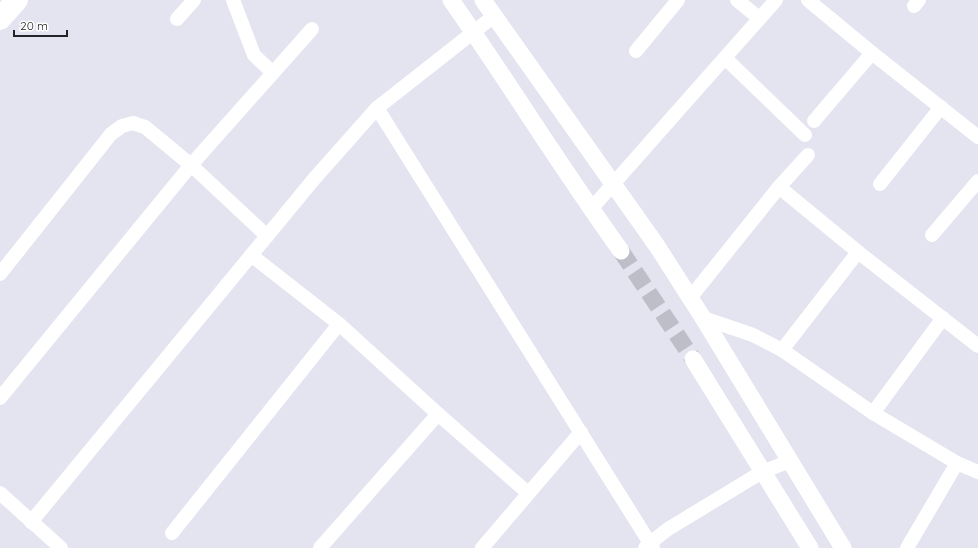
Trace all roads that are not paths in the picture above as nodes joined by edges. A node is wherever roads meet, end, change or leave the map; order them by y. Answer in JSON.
{"nodes":[{"id":1,"x":17,"y":0,"type":"edge"},
{"id":2,"x":194,"y":0,"type":"edge"},
{"id":3,"x":233,"y":0,"type":"edge"},
{"id":4,"x":451,"y":0,"type":"edge"},
{"id":5,"x":483,"y":0,"type":"edge"},
{"id":6,"x":678,"y":0,"type":"edge"},
{"id":7,"x":737,"y":0,"type":"edge"},
{"id":8,"x":776,"y":0,"type":"edge"},
{"id":9,"x":808,"y":0,"type":"edge"},
{"id":10,"x":494,"y":16,"type":"junction"},
{"id":11,"x":759,"y":18,"type":"junction"},
{"id":12,"x":0,"y":19,"type":"edge"},
{"id":13,"x":177,"y":19,"type":"dead end"},
{"id":14,"x":312,"y":29,"type":"dead end"},
{"id":15,"x":473,"y":32,"type":"junction"},
{"id":16,"x":636,"y":51,"type":"dead end"},
{"id":17,"x":872,"y":53,"type":"junction"},
{"id":18,"x":725,"y":58,"type":"junction"},
{"id":19,"x":273,"y":73,"type":"junction"},
{"id":20,"x":941,"y":107,"type":"junction"},
{"id":21,"x":377,"y":108,"type":"junction"},
{"id":22,"x":814,"y":121,"type":"dead end"},
{"id":23,"x":805,"y":135,"type":"dead end"},
{"id":24,"x":978,"y":137,"type":"edge"},
{"id":25,"x":808,"y":155,"type":"dead end"},
{"id":26,"x":190,"y":165,"type":"junction"},
{"id":27,"x":978,"y":181,"type":"edge"},
{"id":28,"x":613,"y":184,"type":"junction"},
{"id":29,"x":880,"y":184,"type":"dead end"},
{"id":30,"x":779,"y":187,"type":"junction"},
{"id":31,"x":591,"y":209,"type":"junction"},
{"id":32,"x":932,"y":235,"type":"dead end"},
{"id":33,"x":267,"y":236,"type":"junction"},
{"id":34,"x":621,"y":250,"type":"tunnel mouth"},
{"id":35,"x":858,"y":252,"type":"junction"},
{"id":36,"x":252,"y":254,"type":"junction"},
{"id":37,"x":0,"y":274,"type":"edge"},
{"id":38,"x":690,"y":298,"type":"junction"},
{"id":39,"x":703,"y":318,"type":"junction"},
{"id":40,"x":943,"y":318,"type":"junction"},
{"id":41,"x":339,"y":324,"type":"junction"},
{"id":42,"x":978,"y":346,"type":"edge"},
{"id":43,"x":782,"y":350,"type":"junction"},
{"id":44,"x":693,"y":359,"type":"tunnel mouth"},
{"id":45,"x":0,"y":398,"type":"edge"},
{"id":46,"x":873,"y":413,"type":"junction"},
{"id":47,"x":438,"y":414,"type":"junction"},
{"id":48,"x":581,"y":432,"type":"junction"},
{"id":49,"x":790,"y":461,"type":"junction"},
{"id":50,"x":957,"y":462,"type":"junction"},
{"id":51,"x":762,"y":472,"type":"junction"},
{"id":52,"x":978,"y":472,"type":"edge"},
{"id":53,"x":0,"y":493,"type":"edge"},
{"id":54,"x":528,"y":493,"type":"junction"},
{"id":55,"x":31,"y":522,"type":"junction"},
{"id":56,"x":172,"y":533,"type":"dead end"},
{"id":57,"x":649,"y":546,"type":"edge"},
{"id":58,"x":61,"y":548,"type":"edge"},
{"id":59,"x":320,"y":548,"type":"edge"},
{"id":60,"x":482,"y":548,"type":"edge"},
{"id":61,"x":810,"y":548,"type":"edge"},
{"id":62,"x":843,"y":548,"type":"edge"},
{"id":63,"x":907,"y":548,"type":"edge"}],
"edges":[{"from":1,"to":12,"type":"highway"},
{"from":2,"to":13,"type":"street"},
{"from":3,"to":19,"type":"street"},
{"from":4,"to":15,"type":"street"},
{"from":5,"to":10,"type":"street"},
{"from":6,"to":16,"type":"street"},
{"from":7,"to":11,"type":"street"},
{"from":8,"to":11,"type":"street"},
{"from":9,"to":17,"type":"street"},
{"from":10,"to":15,"type":"street"},
{"from":10,"to":28,"type":"street"},
{"from":11,"to":18,"type":"street"},
{"from":14,"to":19,"type":"street"},
{"from":15,"to":21,"type":"street"},
{"from":15,"to":31,"type":"street"},
{"from":17,"to":20,"type":"street"},
{"from":17,"to":22,"type":"street"},
{"from":18,"to":23,"type":"street"},
{"from":18,"to":28,"type":"street"},
{"from":19,"to":26,"type":"street"},
{"from":20,"to":24,"type":"street"},
{"from":20,"to":29,"type":"street"},
{"from":21,"to":33,"type":"street"},
{"from":21,"to":48,"type":"street"},
{"from":25,"to":30,"type":"street"},
{"from":26,"to":33,"type":"street"},
{"from":26,"to":37,"type":"street"},
{"from":26,"to":45,"type":"street"},
{"from":27,"to":32,"type":"street"},
{"from":28,"to":31,"type":"street"},
{"from":28,"to":38,"type":"street"},
{"from":30,"to":35,"type":"street"},
{"from":30,"to":38,"type":"street"},
{"from":31,"to":34,"type":"street"},
{"from":33,"to":36,"type":"street"},
{"from":35,"to":40,"type":"street"},
{"from":35,"to":43,"type":"street"},
{"from":36,"to":41,"type":"street"},
{"from":36,"to":55,"type":"street"},
{"from":38,"to":39,"type":"street"},
{"from":39,"to":43,"type":"street"},
{"from":39,"to":49,"type":"street"},
{"from":40,"to":42,"type":"street"},
{"from":40,"to":46,"type":"street"},
{"from":41,"to":47,"type":"street"},
{"from":41,"to":56,"type":"street"},
{"from":43,"to":46,"type":"street"},
{"from":44,"to":51,"type":"street"},
{"from":46,"to":50,"type":"street"},
{"from":47,"to":54,"type":"street"},
{"from":47,"to":59,"type":"street"},
{"from":48,"to":54,"type":"street"},
{"from":48,"to":57,"type":"street"},
{"from":49,"to":51,"type":"street"},
{"from":49,"to":62,"type":"street"},
{"from":50,"to":52,"type":"street"},
{"from":50,"to":63,"type":"street"},
{"from":51,"to":57,"type":"street"},
{"from":51,"to":61,"type":"street"},
{"from":53,"to":55,"type":"street"},
{"from":54,"to":60,"type":"street"},
{"from":55,"to":58,"type":"street"}]}
